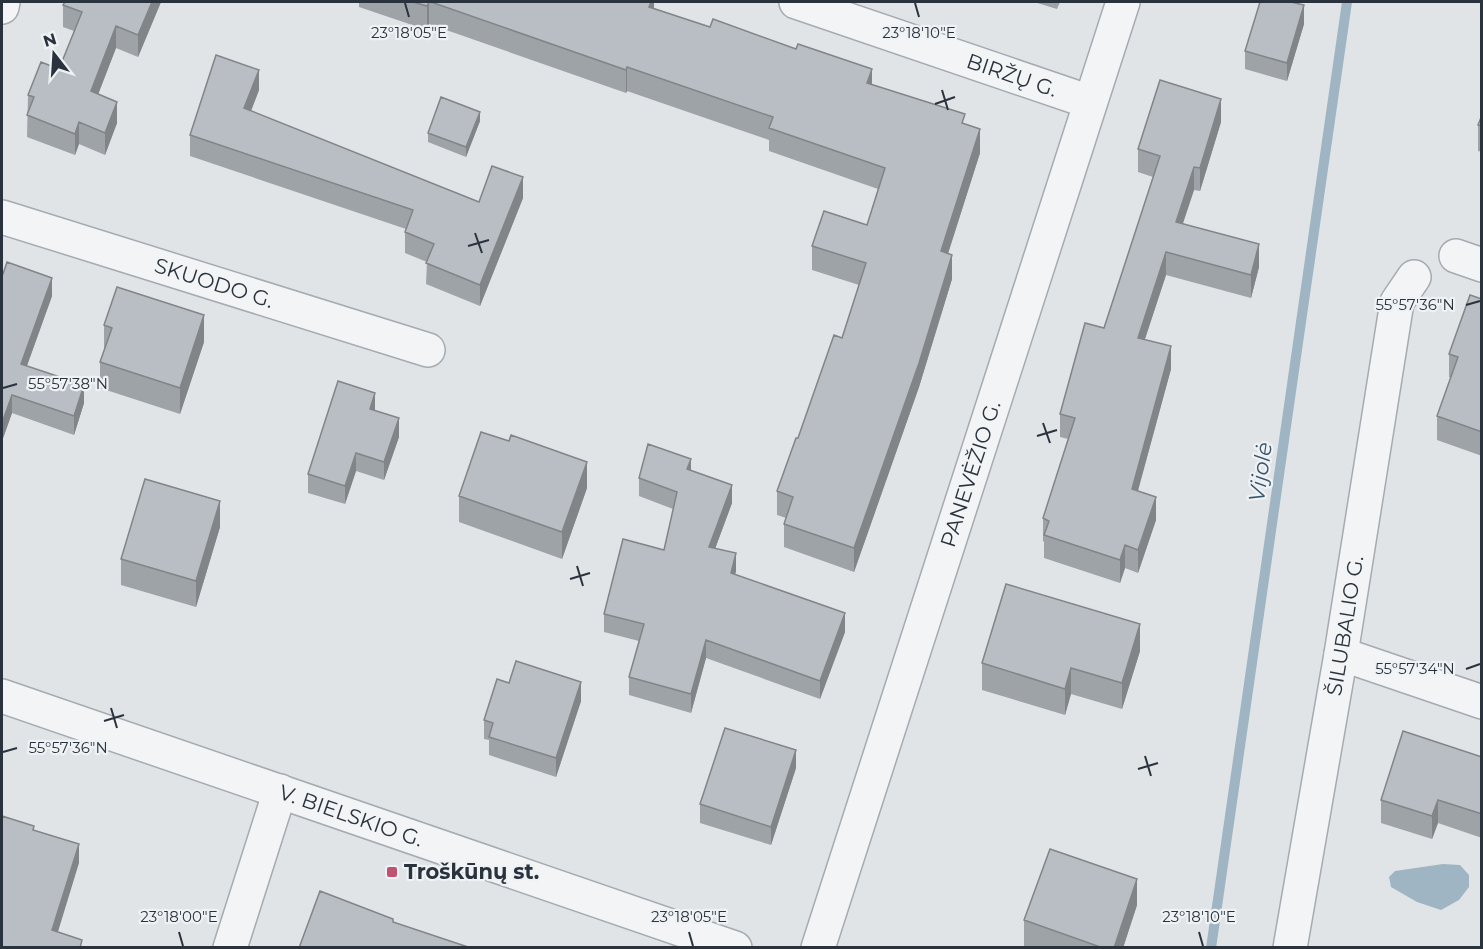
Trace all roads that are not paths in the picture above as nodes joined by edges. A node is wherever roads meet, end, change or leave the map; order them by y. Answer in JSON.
{"nodes":[{"id":1,"x":3,"y":2,"type":"edge"},
{"id":2,"x":796,"y":2,"type":"edge"},
{"id":3,"x":1123,"y":2,"type":"edge"},
{"id":4,"x":2,"y":7,"type":"edge"},
{"id":5,"x":1090,"y":102,"type":"junction"},
{"id":6,"x":2,"y":217,"type":"edge"},
{"id":7,"x":1406,"y":290,"type":"dead end"},
{"id":8,"x":428,"y":350,"type":"dead end"},
{"id":9,"x":1341,"y":654,"type":"junction"},
{"id":10,"x":2,"y":696,"type":"edge"},
{"id":11,"x":1482,"y":702,"type":"edge"},
{"id":12,"x":280,"y":791,"type":"junction"},
{"id":13,"x":230,"y":948,"type":"edge"},
{"id":14,"x":735,"y":948,"type":"edge"},
{"id":15,"x":818,"y":948,"type":"edge"},
{"id":16,"x":1290,"y":948,"type":"edge"}],
"edges":[{"from":1,"to":4,"type":"street"},
{"from":2,"to":5,"type":"street","name":"BIRŽŲ G."},
{"from":3,"to":5,"type":"street","name":"PANEVĖŽIO G."},
{"from":5,"to":15,"type":"street","name":"PANEVĖŽIO G."},
{"from":6,"to":8,"type":"street","name":"SKUODO G."},
{"from":7,"to":9,"type":"street","name":"ŠILUBALIO G."},
{"from":9,"to":11,"type":"street"},
{"from":9,"to":16,"type":"street","name":"ŠILUBALIO G."},
{"from":10,"to":12,"type":"street","name":"V. BIELSKIO G."},
{"from":12,"to":13,"type":"street"},
{"from":12,"to":14,"type":"street","name":"V. BIELSKIO G."}]}
